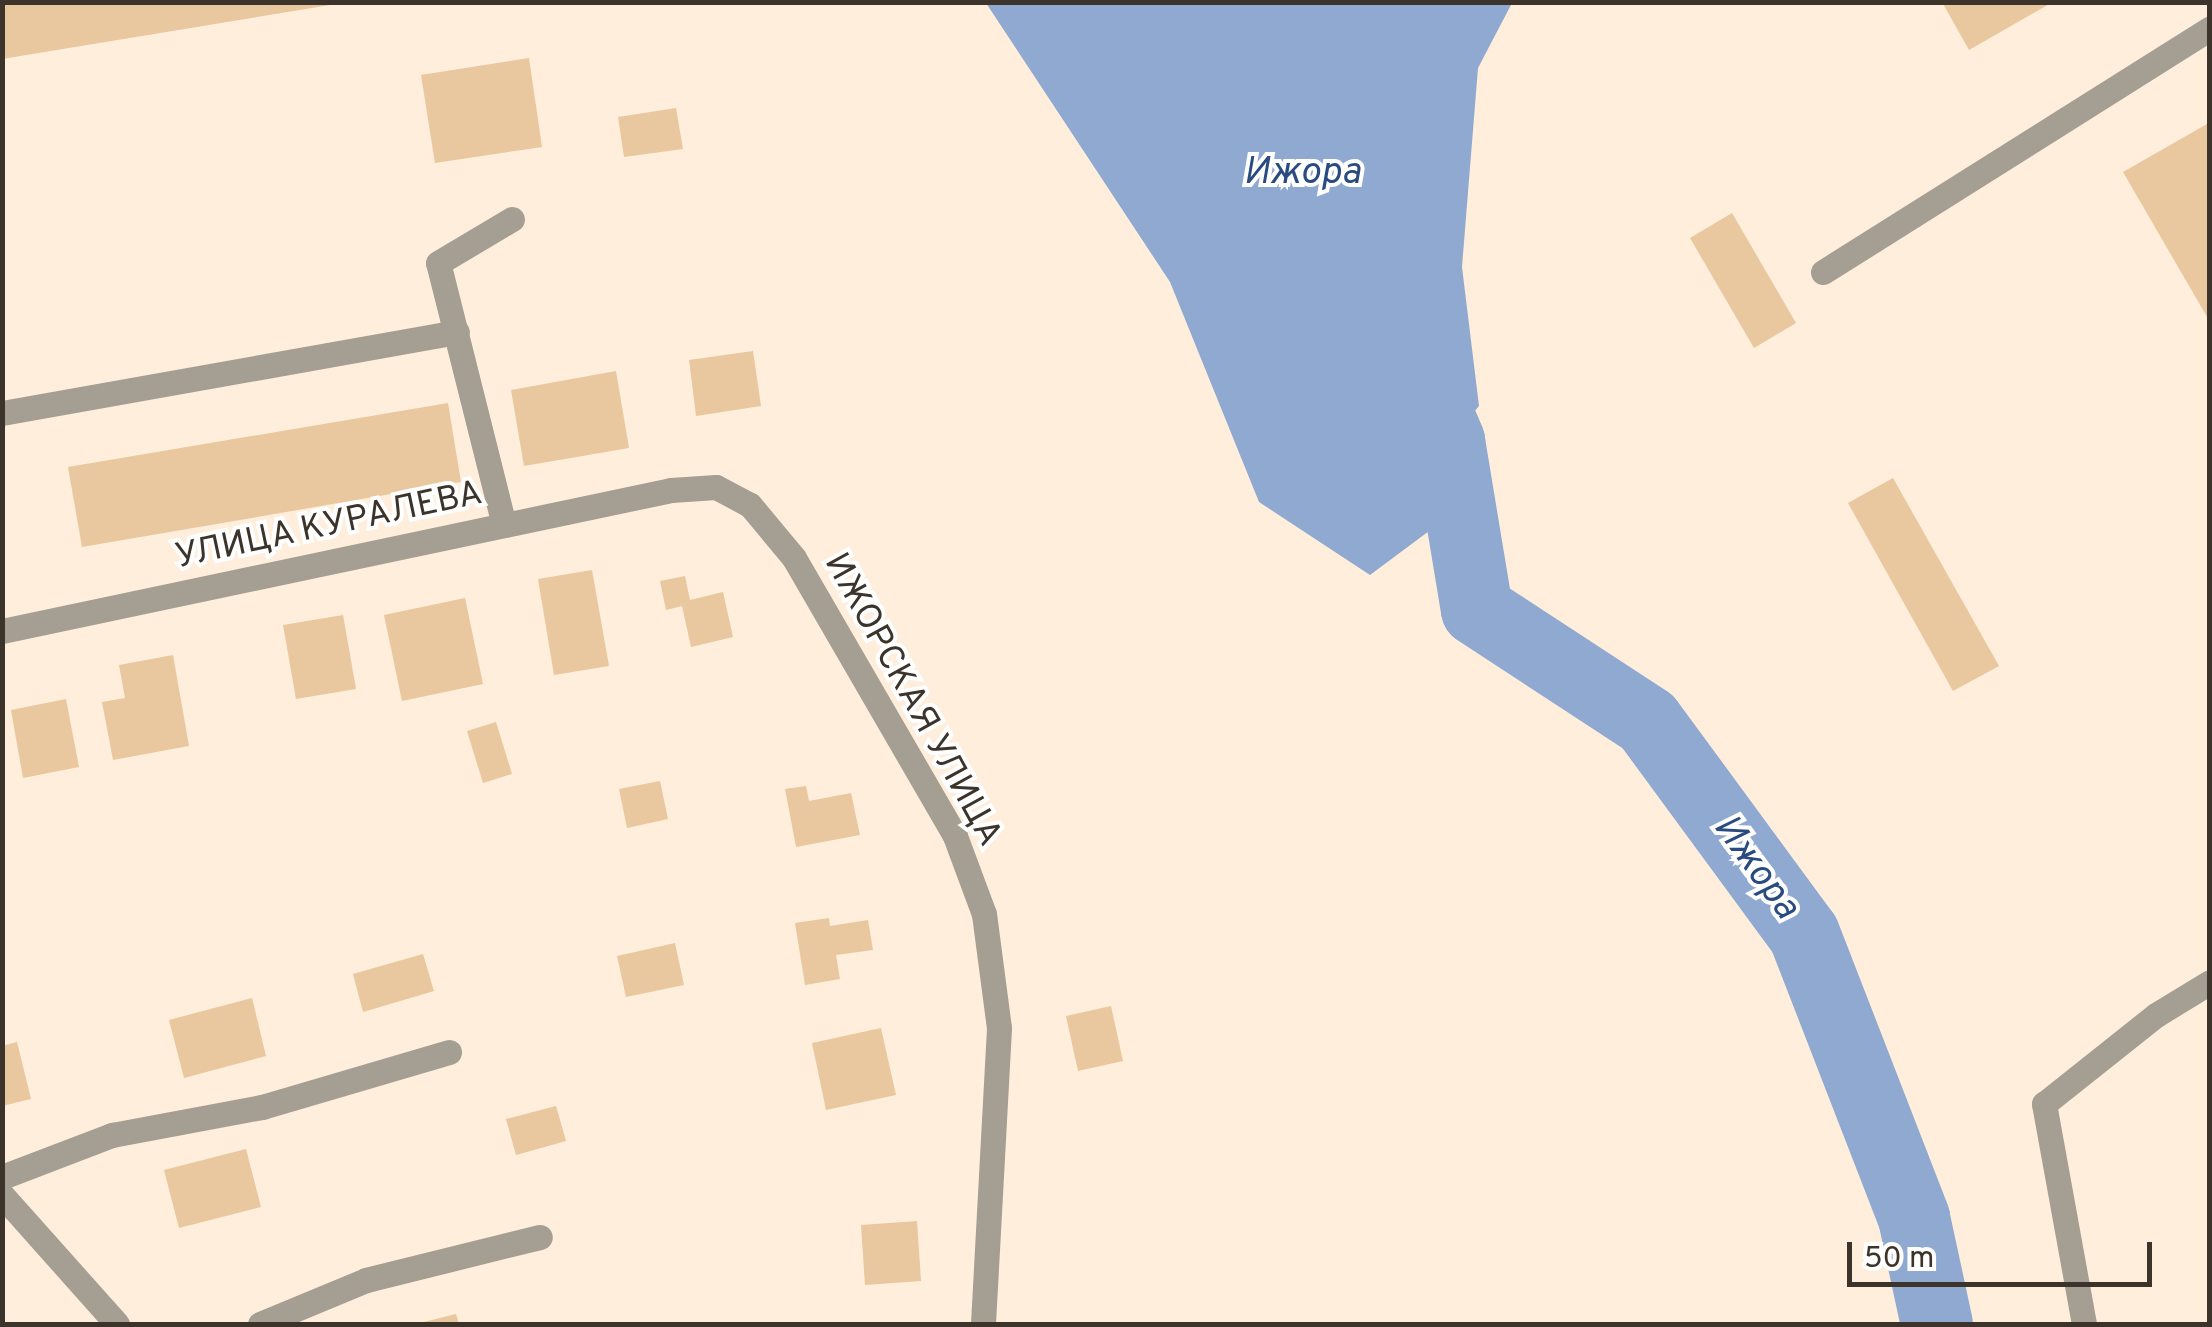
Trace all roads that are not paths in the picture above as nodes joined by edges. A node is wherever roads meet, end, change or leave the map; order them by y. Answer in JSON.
{"nodes":[{"id":1,"x":2210,"y":28,"type":"edge"},
{"id":2,"x":512,"y":219,"type":"dead end"},
{"id":3,"x":1824,"y":272,"type":"dead end"},
{"id":4,"x":457,"y":332,"type":"junction"},
{"id":5,"x":2,"y":413,"type":"edge"},
{"id":6,"x":670,"y":490,"type":"joint"},
{"id":7,"x":504,"y":525,"type":"junction"},
{"id":8,"x":2,"y":632,"type":"edge"},
{"id":9,"x":2210,"y":982,"type":"edge"},
{"id":10,"x":449,"y":1052,"type":"dead end"},
{"id":11,"x":2,"y":1177,"type":"edge"},
{"id":12,"x":2,"y":1195,"type":"edge"},
{"id":13,"x":540,"y":1237,"type":"dead end"},
{"id":14,"x":117,"y":1324,"type":"edge"},
{"id":15,"x":260,"y":1324,"type":"edge"},
{"id":16,"x":983,"y":1324,"type":"edge"},
{"id":17,"x":2084,"y":1324,"type":"edge"}],
"edges":[{"from":1,"to":3,"type":"street"},
{"from":2,"to":4,"type":"street"},
{"from":4,"to":5,"type":"street"},
{"from":4,"to":7,"type":"street"},
{"from":6,"to":7,"type":"street","name":"УЛИЦА КУРАЛЕВА"},
{"from":6,"to":16,"type":"street","name":"ИЖОРСКАЯ УЛИЦА"},
{"from":7,"to":8,"type":"street","name":"УЛИЦА КУРАЛЕВА"},
{"from":9,"to":17,"type":"street"},
{"from":10,"to":11,"type":"street"},
{"from":12,"to":14,"type":"street"},
{"from":13,"to":15,"type":"street"}]}
